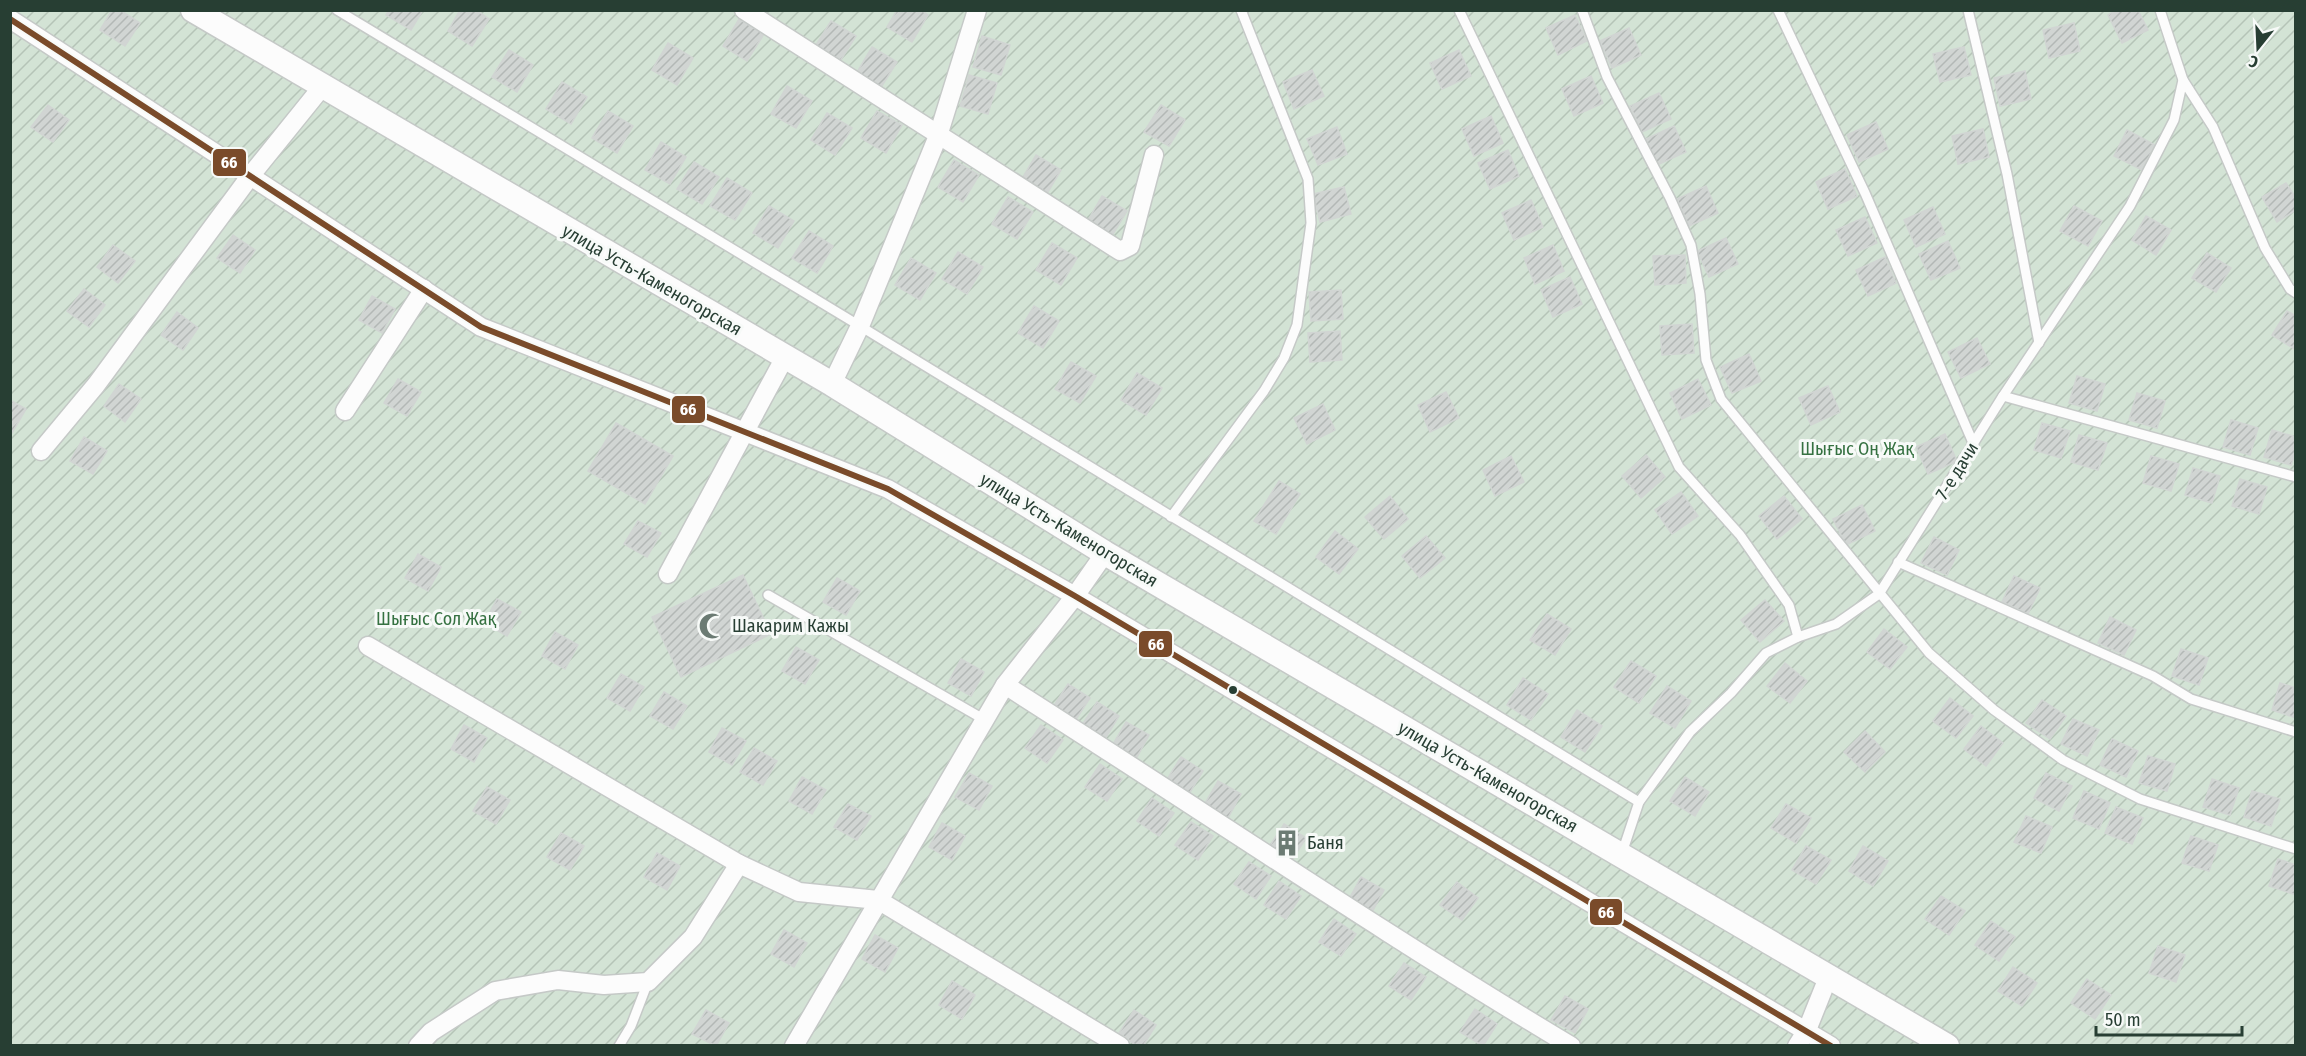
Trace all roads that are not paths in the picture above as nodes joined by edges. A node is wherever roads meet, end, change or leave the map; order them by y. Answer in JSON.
{"nodes":[{"id":1,"x":193,"y":10,"type":"edge"},
{"id":2,"x":337,"y":10,"type":"edge"},
{"id":3,"x":744,"y":10,"type":"edge"},
{"id":4,"x":976,"y":10,"type":"edge"},
{"id":5,"x":1241,"y":10,"type":"edge"},
{"id":6,"x":1459,"y":10,"type":"edge"},
{"id":7,"x":1582,"y":10,"type":"edge"},
{"id":8,"x":1778,"y":10,"type":"edge"},
{"id":9,"x":1968,"y":10,"type":"edge"},
{"id":10,"x":2160,"y":10,"type":"edge"},
{"id":11,"x":10,"y":19,"type":"edge"},
{"id":12,"x":2183,"y":80,"type":"junction"},
{"id":13,"x":322,"y":87,"type":"junction"},
{"id":14,"x":938,"y":136,"type":"junction"},
{"id":15,"x":1154,"y":155,"type":"dead end"},
{"id":16,"x":251,"y":175,"type":"junction"},
{"id":17,"x":424,"y":289,"type":"junction"},
{"id":18,"x":2295,"y":293,"type":"edge"},
{"id":19,"x":860,"y":326,"type":"junction"},
{"id":20,"x":2039,"y":343,"type":"junction"},
{"id":21,"x":785,"y":357,"type":"junction"},
{"id":22,"x":832,"y":384,"type":"junction"},
{"id":23,"x":2003,"y":396,"type":"junction"},
{"id":24,"x":345,"y":411,"type":"dead end"},
{"id":25,"x":746,"y":432,"type":"junction"},
{"id":26,"x":1974,"y":445,"type":"junction"},
{"id":27,"x":41,"y":451,"type":"dead end"},
{"id":28,"x":2295,"y":477,"type":"edge"},
{"id":29,"x":1171,"y":517,"type":"junction"},
{"id":30,"x":1106,"y":553,"type":"junction"},
{"id":31,"x":1898,"y":562,"type":"junction"},
{"id":32,"x":668,"y":574,"type":"dead end"},
{"id":33,"x":1879,"y":594,"type":"junction"},
{"id":34,"x":768,"y":595,"type":"dead end"},
{"id":35,"x":1075,"y":596,"type":"junction"},
{"id":36,"x":1798,"y":637,"type":"junction"},
{"id":37,"x":368,"y":646,"type":"dead end"},
{"id":38,"x":1005,"y":686,"type":"junction"},
{"id":39,"x":985,"y":720,"type":"junction"},
{"id":40,"x":2295,"y":732,"type":"edge"},
{"id":41,"x":1639,"y":802,"type":"junction"},
{"id":42,"x":2295,"y":849,"type":"edge"},
{"id":43,"x":1622,"y":855,"type":"junction"},
{"id":44,"x":739,"y":864,"type":"junction"},
{"id":45,"x":878,"y":900,"type":"junction"},
{"id":46,"x":1829,"y":975,"type":"junction"},
{"id":47,"x":648,"y":982,"type":"junction"},
{"id":48,"x":1808,"y":1030,"type":"junction"},
{"id":49,"x":418,"y":1046,"type":"edge"},
{"id":50,"x":619,"y":1046,"type":"edge"},
{"id":51,"x":794,"y":1046,"type":"edge"},
{"id":52,"x":1120,"y":1046,"type":"edge"},
{"id":53,"x":1571,"y":1046,"type":"edge"},
{"id":54,"x":1797,"y":1046,"type":"edge"},
{"id":55,"x":1832,"y":1046,"type":"edge"},
{"id":56,"x":1947,"y":1046,"type":"edge"}],
"edges":[{"from":1,"to":13,"type":"street","name":"улица Усть-Каменогорская"},
{"from":2,"to":19,"type":"lane"},
{"from":3,"to":14,"type":"street"},
{"from":4,"to":14,"type":"street"},
{"from":5,"to":29,"type":"lane"},
{"from":6,"to":36,"type":"lane"},
{"from":7,"to":33,"type":"lane"},
{"from":8,"to":26,"type":"lane"},
{"from":9,"to":20,"type":"lane"},
{"from":10,"to":12,"type":"lane"},
{"from":11,"to":16,"type":"street"},
{"from":12,"to":18,"type":"lane"},
{"from":12,"to":20,"type":"lane","name":"7-е дачи"},
{"from":13,"to":16,"type":"street"},
{"from":13,"to":21,"type":"street","name":"улица Усть-Каменогорская"},
{"from":14,"to":15,"type":"street"},
{"from":14,"to":19,"type":"street"},
{"from":16,"to":17,"type":"street"},
{"from":16,"to":27,"type":"street"},
{"from":17,"to":24,"type":"street"},
{"from":17,"to":25,"type":"street"},
{"from":19,"to":22,"type":"street"},
{"from":19,"to":29,"type":"lane"},
{"from":20,"to":23,"type":"lane","name":"7-е дачи"},
{"from":21,"to":22,"type":"street","name":"улица Усть-Каменогорская"},
{"from":21,"to":25,"type":"street"},
{"from":22,"to":30,"type":"street","name":"улица Усть-Каменогорская"},
{"from":23,"to":26,"type":"lane","name":"7-е дачи"},
{"from":23,"to":28,"type":"lane"},
{"from":25,"to":32,"type":"street"},
{"from":25,"to":35,"type":"street"},
{"from":26,"to":31,"type":"lane","name":"7-е дачи"},
{"from":29,"to":41,"type":"lane"},
{"from":30,"to":35,"type":"street"},
{"from":30,"to":43,"type":"street","name":"улица Усть-Каменогорская"},
{"from":31,"to":33,"type":"lane","name":"7-е дачи"},
{"from":31,"to":40,"type":"lane"},
{"from":33,"to":36,"type":"lane","name":"7-е дачи"},
{"from":33,"to":42,"type":"lane"},
{"from":34,"to":39,"type":"lane"},
{"from":35,"to":38,"type":"street"},
{"from":35,"to":48,"type":"street"},
{"from":36,"to":41,"type":"lane","name":"7-е дачи"},
{"from":37,"to":44,"type":"street"},
{"from":38,"to":39,"type":"street"},
{"from":38,"to":53,"type":"street"},
{"from":39,"to":45,"type":"street"},
{"from":41,"to":43,"type":"lane","name":"7-е дачи"},
{"from":43,"to":46,"type":"street","name":"улица Усть-Каменогорская"},
{"from":44,"to":45,"type":"street"},
{"from":44,"to":47,"type":"street"},
{"from":45,"to":51,"type":"street"},
{"from":45,"to":52,"type":"street"},
{"from":46,"to":48,"type":"street"},
{"from":46,"to":56,"type":"street","name":"улица Усть-Каменогорская"},
{"from":47,"to":49,"type":"street"},
{"from":47,"to":50,"type":"lane"},
{"from":48,"to":54,"type":"street"},
{"from":48,"to":55,"type":"street"}]}
